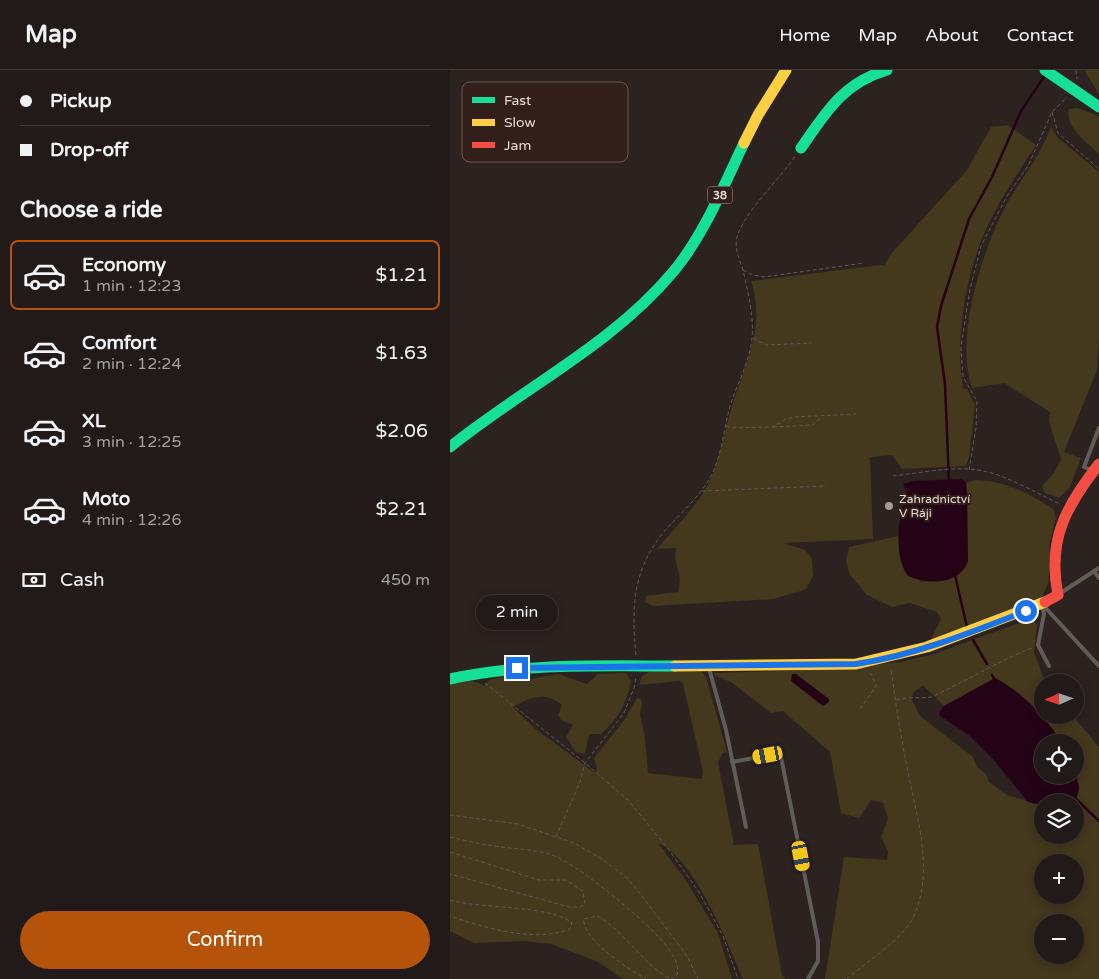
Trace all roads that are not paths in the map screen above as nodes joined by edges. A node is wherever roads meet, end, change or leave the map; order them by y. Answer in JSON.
{"nodes":[{"id":1,"x":786,"y":70,"type":"edge"},
{"id":2,"x":887,"y":70,"type":"edge"},
{"id":3,"x":1049,"y":73,"type":"edge"},
{"id":4,"x":1099,"y":107,"type":"edge"},
{"id":5,"x":801,"y":148,"type":"road end"},
{"id":6,"x":1099,"y":428,"type":"edge"},
{"id":7,"x":450,"y":447,"type":"edge"},
{"id":8,"x":1096,"y":468,"type":"edge"},
{"id":9,"x":1099,"y":568,"type":"edge"},
{"id":10,"x":1094,"y":571,"type":"junction"},
{"id":11,"x":1099,"y":578,"type":"edge"},
{"id":12,"x":1058,"y":594,"type":"junction"},
{"id":13,"x":1042,"y":604,"type":"junction"},
{"id":14,"x":709,"y":666,"type":"junction"},
{"id":15,"x":1049,"y":666,"type":"dead end"},
{"id":16,"x":1099,"y":666,"type":"edge"},
{"id":17,"x":450,"y":679,"type":"edge"},
{"id":18,"x":732,"y":762,"type":"junction"},
{"id":19,"x":746,"y":827,"type":"dead end"},
{"id":20,"x":808,"y":979,"type":"edge"}],
"edges":[{"from":1,"to":7,"type":"street","number":"38"},
{"from":2,"to":5,"type":"street"},
{"from":3,"to":4,"type":"street"},
{"from":6,"to":8,"type":"lane"},
{"from":8,"to":12,"type":"street"},
{"from":9,"to":10,"type":"lane"},
{"from":10,"to":11,"type":"lane"},
{"from":10,"to":12,"type":"lane"},
{"from":12,"to":13,"type":"street"},
{"from":13,"to":14,"type":"street"},
{"from":13,"to":15,"type":"lane"},
{"from":13,"to":16,"type":"lane"},
{"from":14,"to":17,"type":"street"},
{"from":14,"to":18,"type":"lane"},
{"from":18,"to":19,"type":"lane"},
{"from":18,"to":20,"type":"lane"}]}
